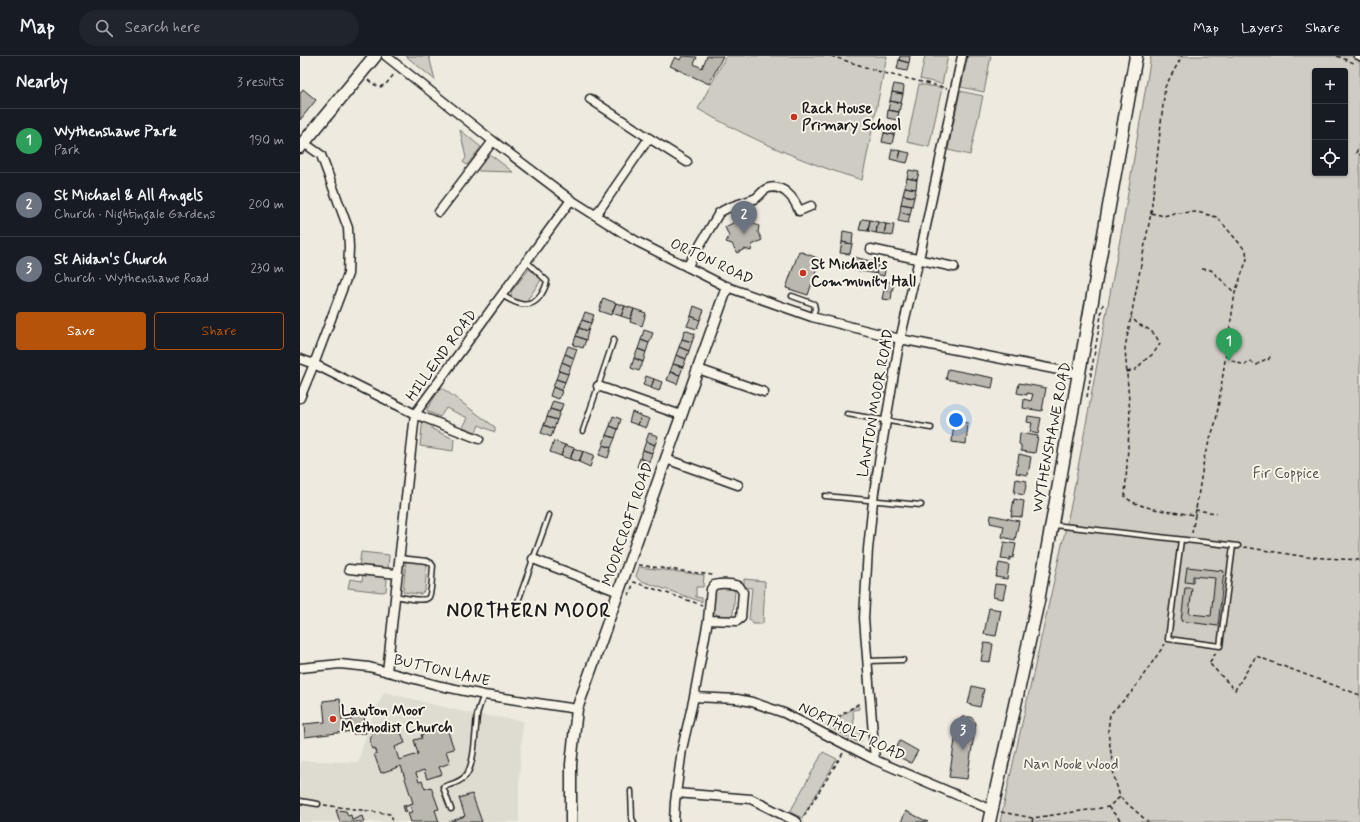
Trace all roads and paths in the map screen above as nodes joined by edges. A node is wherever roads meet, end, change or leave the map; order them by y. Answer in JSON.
{"nodes":[{"id":1,"x":374,"y":56,"type":"edge"},
{"id":2,"x":386,"y":56,"type":"edge"},
{"id":3,"x":831,"y":56,"type":"edge"},
{"id":4,"x":962,"y":56,"type":"edge"},
{"id":5,"x":1136,"y":56,"type":"edge"},
{"id":6,"x":1182,"y":56,"type":"edge"},
{"id":7,"x":1337,"y":56,"type":"edge"},
{"id":8,"x":1356,"y":56,"type":"edge"},
{"id":9,"x":1360,"y":58,"type":"edge"},
{"id":10,"x":1354,"y":64,"type":"dead end"},
{"id":11,"x":400,"y":67,"type":"junction"},
{"id":12,"x":361,"y":73,"type":"junction"},
{"id":13,"x":955,"y":90,"type":"junction"},
{"id":14,"x":590,"y":99,"type":"dead end"},
{"id":15,"x":649,"y":138,"type":"junction"},
{"id":16,"x":493,"y":141,"type":"junction"},
{"id":17,"x":1360,"y":144,"type":"edge"},
{"id":18,"x":302,"y":145,"type":"edge"},
{"id":19,"x":1360,"y":155,"type":"edge"},
{"id":20,"x":687,"y":162,"type":"dead end"},
{"id":21,"x":571,"y":200,"type":"junction"},
{"id":22,"x":811,"y":206,"type":"dead end"},
{"id":23,"x":439,"y":212,"type":"dead end"},
{"id":24,"x":1151,"y":213,"type":"junction"},
{"id":25,"x":596,"y":215,"type":"junction"},
{"id":26,"x":871,"y":249,"type":"dead end"},
{"id":27,"x":919,"y":259,"type":"junction"},
{"id":28,"x":526,"y":262,"type":"junction"},
{"id":29,"x":687,"y":267,"type":"junction"},
{"id":30,"x":954,"y":267,"type":"dead end"},
{"id":31,"x":1202,"y":269,"type":"dead end"},
{"id":32,"x":727,"y":287,"type":"junction"},
{"id":33,"x":1235,"y":292,"type":"junction"},
{"id":34,"x":502,"y":295,"type":"junction"},
{"id":35,"x":792,"y":296,"type":"dead end"},
{"id":36,"x":1131,"y":316,"type":"junction"},
{"id":37,"x":812,"y":317,"type":"junction"},
{"id":38,"x":614,"y":339,"type":"dead end"},
{"id":39,"x":900,"y":339,"type":"junction"},
{"id":40,"x":1272,"y":354,"type":"dead end"},
{"id":41,"x":1226,"y":356,"type":"junction"},
{"id":42,"x":300,"y":359,"type":"edge"},
{"id":43,"x":314,"y":364,"type":"junction"},
{"id":44,"x":698,"y":369,"type":"junction"},
{"id":45,"x":1127,"y":372,"type":"junction"},
{"id":46,"x":1079,"y":374,"type":"junction"},
{"id":47,"x":598,"y":386,"type":"junction"},
{"id":48,"x":764,"y":392,"type":"dead end"},
{"id":49,"x":300,"y":398,"type":"edge"},
{"id":50,"x":415,"y":414,"type":"junction"},
{"id":51,"x":847,"y":414,"type":"dead end"},
{"id":52,"x":681,"y":416,"type":"junction"},
{"id":53,"x":885,"y":421,"type":"junction"},
{"id":54,"x":931,"y":428,"type":"dead end"},
{"id":55,"x":582,"y":431,"type":"dead end"},
{"id":56,"x":479,"y":439,"type":"dead end"},
{"id":57,"x":666,"y":459,"type":"junction"},
{"id":58,"x":738,"y":485,"type":"dead end"},
{"id":59,"x":825,"y":496,"type":"dead end"},
{"id":60,"x":873,"y":501,"type":"junction"},
{"id":61,"x":921,"y":505,"type":"dead end"},
{"id":62,"x":1195,"y":510,"type":"junction"},
{"id":63,"x":1217,"y":513,"type":"dead end"},
{"id":64,"x":548,"y":515,"type":"dead end"},
{"id":65,"x":1195,"y":515,"type":"junction"},
{"id":66,"x":1051,"y":525,"type":"junction"},
{"id":67,"x":1192,"y":533,"type":"dead end"},
{"id":68,"x":1181,"y":540,"type":"junction"},
{"id":69,"x":1233,"y":546,"type":"junction"},
{"id":70,"x":1238,"y":546,"type":"joint"},
{"id":71,"x":400,"y":558,"type":"junction"},
{"id":72,"x":533,"y":559,"type":"junction"},
{"id":73,"x":1360,"y":560,"type":"edge"},
{"id":74,"x":629,"y":564,"type":"junction"},
{"id":75,"x":350,"y":569,"type":"dead end"},
{"id":76,"x":398,"y":574,"type":"junction"},
{"id":77,"x":722,"y":583,"type":"junction"},
{"id":78,"x":619,"y":592,"type":"junction"},
{"id":79,"x":395,"y":596,"type":"junction"},
{"id":80,"x":516,"y":607,"type":"dead end"},
{"id":81,"x":709,"y":607,"type":"junction"},
{"id":82,"x":708,"y":620,"type":"junction"},
{"id":83,"x":1168,"y":639,"type":"junction"},
{"id":84,"x":1220,"y":646,"type":"junction"},
{"id":85,"x":903,"y":660,"type":"dead end"},
{"id":86,"x":866,"y":661,"type":"junction"},
{"id":87,"x":300,"y":668,"type":"edge"},
{"id":88,"x":388,"y":672,"type":"junction"},
{"id":89,"x":484,"y":695,"type":"junction"},
{"id":90,"x":1360,"y":695,"type":"edge"},
{"id":91,"x":694,"y":697,"type":"junction"},
{"id":92,"x":869,"y":697,"type":"junction"},
{"id":93,"x":577,"y":709,"type":"junction"},
{"id":94,"x":821,"y":731,"type":"junction"},
{"id":95,"x":847,"y":746,"type":"junction"},
{"id":96,"x":875,"y":760,"type":"junction"},
{"id":97,"x":631,"y":791,"type":"dead end"},
{"id":98,"x":676,"y":793,"type":"junction"},
{"id":99,"x":1120,"y":797,"type":"junction"},
{"id":100,"x":300,"y":801,"type":"edge"},
{"id":101,"x":318,"y":804,"type":"joint"},
{"id":102,"x":1108,"y":807,"type":"junction"},
{"id":103,"x":451,"y":809,"type":"dead end"},
{"id":104,"x":993,"y":815,"type":"edge"},
{"id":105,"x":1033,"y":818,"type":"junction"},
{"id":106,"x":393,"y":822,"type":"edge"},
{"id":107,"x":571,"y":822,"type":"edge"},
{"id":108,"x":634,"y":822,"type":"edge"},
{"id":109,"x":674,"y":822,"type":"edge"},
{"id":110,"x":797,"y":822,"type":"edge"},
{"id":111,"x":801,"y":822,"type":"edge"},
{"id":112,"x":1032,"y":822,"type":"edge"},
{"id":113,"x":1122,"y":822,"type":"edge"},
{"id":114,"x":1148,"y":822,"type":"edge"}],
"edges":[{"from":1,"to":12,"type":"main road"},
{"from":2,"to":11,"type":"street","name":"ORTON ROAD"},
{"from":3,"to":13,"type":"path"},
{"from":4,"to":13,"type":"street","name":"LAWTON MOOR ROAD"},
{"from":5,"to":46,"type":"main road","name":"WYTHENSHAWE ROAD"},
{"from":6,"to":24,"type":"path"},
{"from":7,"to":10,"type":"path"},
{"from":8,"to":9,"type":"lane"},
{"from":11,"to":12,"type":"path"},
{"from":11,"to":16,"type":"street","name":"ORTON ROAD"},
{"from":12,"to":18,"type":"main road"},
{"from":13,"to":27,"type":"street","name":"LAWTON MOOR ROAD"},
{"from":14,"to":15,"type":"street"},
{"from":15,"to":20,"type":"street"},
{"from":15,"to":25,"type":"street"},
{"from":16,"to":21,"type":"street","name":"ORTON ROAD"},
{"from":16,"to":23,"type":"street"},
{"from":17,"to":19,"type":"path"},
{"from":18,"to":43,"type":"street"},
{"from":21,"to":25,"type":"street","name":"ORTON ROAD"},
{"from":21,"to":28,"type":"street","name":"HILLEND ROAD"},
{"from":22,"to":29,"type":"street"},
{"from":24,"to":33,"type":"path"},
{"from":24,"to":36,"type":"path"},
{"from":25,"to":29,"type":"street","name":"ORTON ROAD"},
{"from":26,"to":27,"type":"street"},
{"from":27,"to":30,"type":"street"},
{"from":27,"to":39,"type":"street","name":"LAWTON MOOR ROAD"},
{"from":28,"to":34,"type":"street","name":"HILLEND ROAD"},
{"from":28,"to":34,"type":"lane"},
{"from":29,"to":32,"type":"street","name":"ORTON ROAD"},
{"from":31,"to":33,"type":"path"},
{"from":32,"to":37,"type":"street","name":"ORTON ROAD"},
{"from":32,"to":44,"type":"street","name":"MOORCROFT ROAD"},
{"from":33,"to":41,"type":"path"},
{"from":34,"to":50,"type":"street","name":"HILLEND ROAD"},
{"from":35,"to":37,"type":"lane"},
{"from":36,"to":45,"type":"path"},
{"from":36,"to":45,"type":"path"},
{"from":37,"to":39,"type":"street","name":"ORTON ROAD"},
{"from":38,"to":47,"type":"lane"},
{"from":39,"to":46,"type":"street","name":"ORTON ROAD"},
{"from":39,"to":53,"type":"street","name":"LAWTON MOOR ROAD"},
{"from":40,"to":41,"type":"path"},
{"from":41,"to":62,"type":"path"},
{"from":42,"to":43,"type":"street"},
{"from":43,"to":49,"type":"street"},
{"from":43,"to":50,"type":"street"},
{"from":44,"to":48,"type":"street"},
{"from":44,"to":52,"type":"street","name":"MOORCROFT ROAD"},
{"from":45,"to":65,"type":"path"},
{"from":46,"to":66,"type":"main road","name":"WYTHENSHAWE ROAD"},
{"from":47,"to":52,"type":"street"},
{"from":47,"to":55,"type":"lane"},
{"from":50,"to":56,"type":"street"},
{"from":50,"to":71,"type":"street","name":"HILLEND ROAD"},
{"from":51,"to":53,"type":"lane"},
{"from":52,"to":57,"type":"street","name":"MOORCROFT ROAD"},
{"from":53,"to":54,"type":"lane"},
{"from":53,"to":60,"type":"street","name":"LAWTON MOOR ROAD"},
{"from":57,"to":58,"type":"street"},
{"from":57,"to":74,"type":"street","name":"MOORCROFT ROAD"},
{"from":59,"to":60,"type":"lane"},
{"from":60,"to":61,"type":"lane"},
{"from":60,"to":86,"type":"street","name":"LAWTON MOOR ROAD"},
{"from":62,"to":63,"type":"path"},
{"from":62,"to":65,"type":"path"},
{"from":64,"to":72,"type":"lane"},
{"from":65,"to":67,"type":"path"},
{"from":66,"to":68,"type":"lane"},
{"from":66,"to":104,"type":"main road","name":"WYTHENSHAWE ROAD"},
{"from":68,"to":69,"type":"lane"},
{"from":68,"to":83,"type":"lane"},
{"from":69,"to":70,"type":"lane"},
{"from":69,"to":84,"type":"lane"},
{"from":70,"to":73,"type":"path"},
{"from":71,"to":76,"type":"street","name":"HILLEND ROAD"},
{"from":71,"to":79,"type":"lane"},
{"from":72,"to":78,"type":"street"},
{"from":72,"to":80,"type":"lane"},
{"from":74,"to":77,"type":"path"},
{"from":74,"to":78,"type":"street","name":"MOORCROFT ROAD"},
{"from":75,"to":76,"type":"street"},
{"from":76,"to":79,"type":"street","name":"HILLEND ROAD"},
{"from":77,"to":81,"type":"street"},
{"from":77,"to":82,"type":"street"},
{"from":78,"to":81,"type":"path"},
{"from":78,"to":93,"type":"street","name":"MOORCROFT ROAD"},
{"from":79,"to":88,"type":"street","name":"HILLEND ROAD"},
{"from":81,"to":82,"type":"street"},
{"from":82,"to":91,"type":"street"},
{"from":83,"to":84,"type":"lane"},
{"from":83,"to":99,"type":"path"},
{"from":84,"to":90,"type":"path"},
{"from":85,"to":86,"type":"lane"},
{"from":86,"to":92,"type":"street","name":"LAWTON MOOR ROAD"},
{"from":87,"to":88,"type":"street","name":"BUTTON LANE"},
{"from":88,"to":89,"type":"street","name":"BUTTON LANE"},
{"from":89,"to":93,"type":"street","name":"BUTTON LANE"},
{"from":89,"to":103,"type":"lane"},
{"from":91,"to":94,"type":"street","name":"NORTHOLT ROAD"},
{"from":91,"to":98,"type":"street"},
{"from":92,"to":94,"type":"path"},
{"from":92,"to":96,"type":"street","name":"LAWTON MOOR ROAD"},
{"from":93,"to":107,"type":"street","name":"MOORCROFT ROAD"},
{"from":94,"to":95,"type":"street","name":"NORTHOLT ROAD"},
{"from":95,"to":96,"type":"street","name":"NORTHOLT ROAD"},
{"from":95,"to":111,"type":"path"},
{"from":96,"to":104,"type":"street","name":"NORTHOLT ROAD"},
{"from":97,"to":108,"type":"lane"},
{"from":98,"to":109,"type":"street"},
{"from":98,"to":110,"type":"street"},
{"from":99,"to":102,"type":"path"},
{"from":99,"to":114,"type":"path"},
{"from":100,"to":101,"type":"lane"},
{"from":101,"to":106,"type":"path"},
{"from":102,"to":105,"type":"path"},
{"from":102,"to":113,"type":"path"},
{"from":104,"to":105,"type":"path"},
{"from":105,"to":112,"type":"path"}]}
